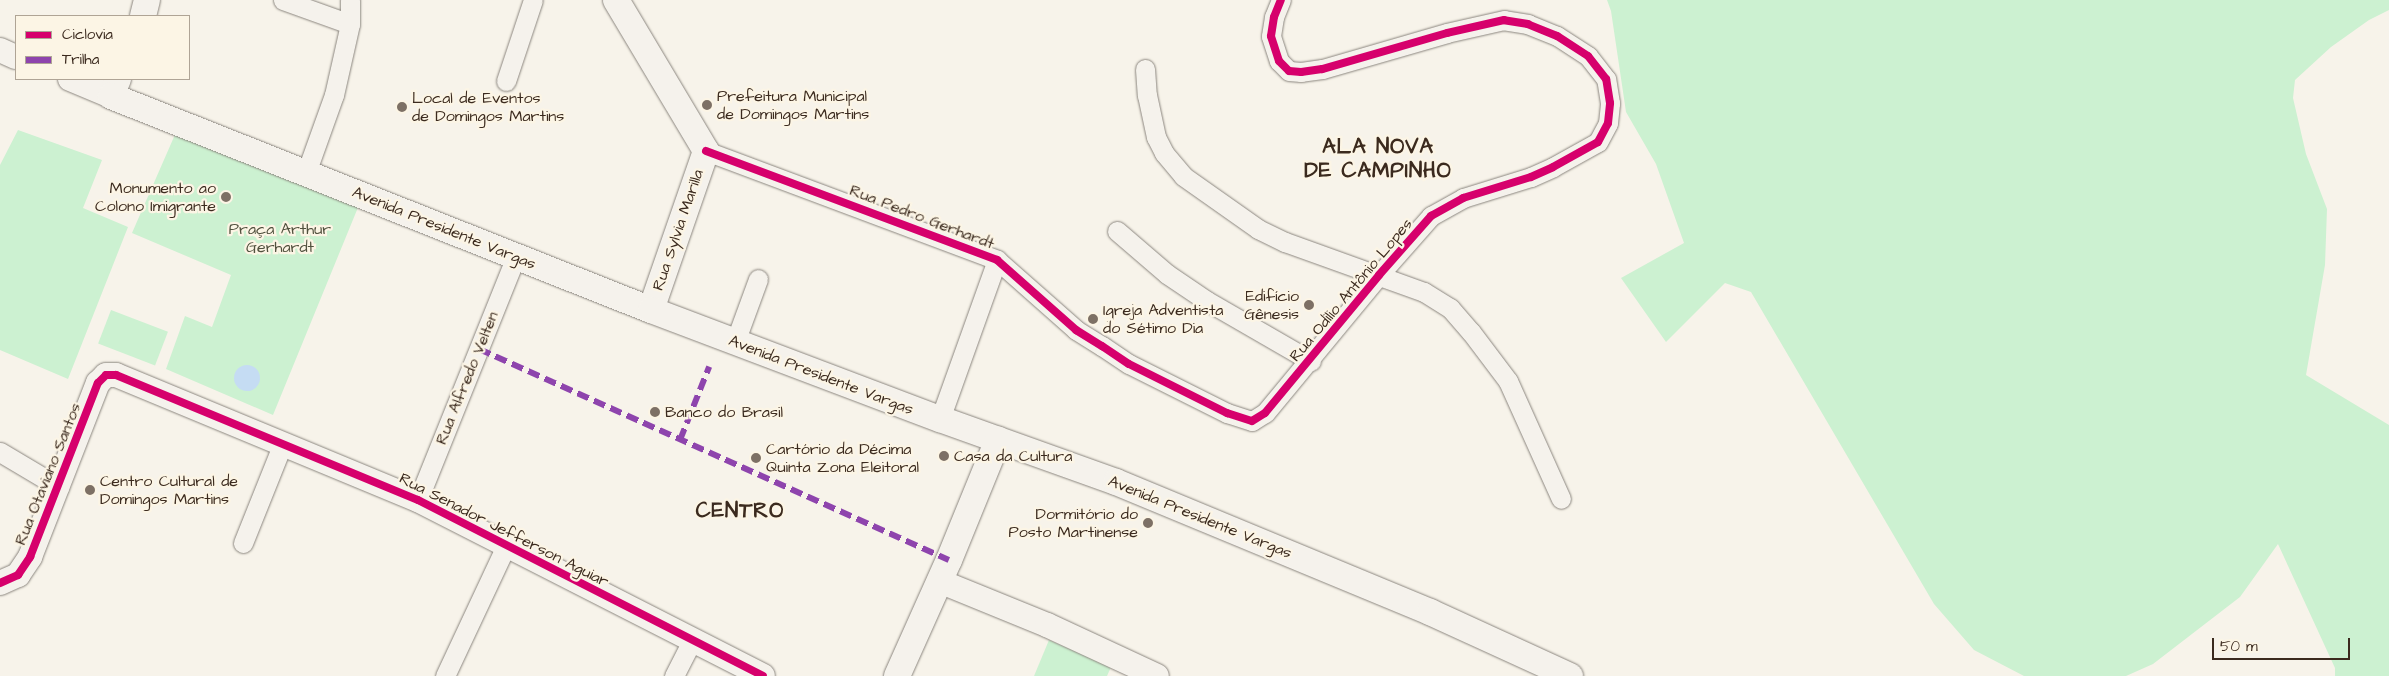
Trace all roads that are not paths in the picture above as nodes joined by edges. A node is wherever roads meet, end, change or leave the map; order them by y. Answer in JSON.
{"nodes":[{"id":1,"x":147,"y":0,"type":"edge"},
{"id":2,"x":283,"y":0,"type":"edge"},
{"id":3,"x":350,"y":0,"type":"edge"},
{"id":4,"x":533,"y":0,"type":"edge"},
{"id":5,"x":616,"y":0,"type":"edge"},
{"id":6,"x":1281,"y":0,"type":"edge"},
{"id":7,"x":143,"y":15,"type":"edge"},
{"id":8,"x":350,"y":24,"type":"junction"},
{"id":9,"x":0,"y":50,"type":"edge"},
{"id":10,"x":15,"y":57,"type":"edge"},
{"id":11,"x":1145,"y":69,"type":"dead end"},
{"id":12,"x":76,"y":80,"type":"edge"},
{"id":13,"x":506,"y":81,"type":"dead end"},
{"id":14,"x":115,"y":87,"type":"edge"},
{"id":15,"x":706,"y":151,"type":"junction"},
{"id":16,"x":306,"y":173,"type":"junction"},
{"id":17,"x":1117,"y":231,"type":"dead end"},
{"id":18,"x":516,"y":256,"type":"junction"},
{"id":19,"x":997,"y":260,"type":"junction"},
{"id":20,"x":1379,"y":275,"type":"junction"},
{"id":21,"x":758,"y":279,"type":"dead end"},
{"id":22,"x":651,"y":310,"type":"junction"},
{"id":23,"x":735,"y":342,"type":"junction"},
{"id":24,"x":1311,"y":361,"type":"junction"},
{"id":25,"x":116,"y":375,"type":"joint"},
{"id":26,"x":1265,"y":414,"type":"joint"},
{"id":27,"x":940,"y":420,"type":"junction"},
{"id":28,"x":998,"y":440,"type":"junction"},
{"id":29,"x":283,"y":443,"type":"junction"},
{"id":30,"x":0,"y":452,"type":"edge"},
{"id":31,"x":59,"y":487,"type":"junction"},
{"id":32,"x":1561,"y":499,"type":"dead end"},
{"id":33,"x":418,"y":500,"type":"junction"},
{"id":34,"x":243,"y":543,"type":"dead end"},
{"id":35,"x":506,"y":546,"type":"junction"},
{"id":36,"x":939,"y":581,"type":"junction"},
{"id":37,"x":0,"y":583,"type":"edge"},
{"id":38,"x":692,"y":641,"type":"junction"},
{"id":39,"x":445,"y":676,"type":"edge"},
{"id":40,"x":674,"y":676,"type":"edge"},
{"id":41,"x":763,"y":676,"type":"edge"},
{"id":42,"x":897,"y":676,"type":"edge"},
{"id":43,"x":1157,"y":676,"type":"edge"},
{"id":44,"x":1570,"y":676,"type":"edge"}],
"edges":[{"from":1,"to":7,"type":"main road"},
{"from":2,"to":8,"type":"street"},
{"from":3,"to":8,"type":"street"},
{"from":4,"to":13,"type":"street"},
{"from":5,"to":15,"type":"main road"},
{"from":6,"to":20,"type":"street","name":"Rua Odilio Antônio Lopes"},
{"from":8,"to":16,"type":"street"},
{"from":9,"to":10,"type":"street"},
{"from":11,"to":20,"type":"street"},
{"from":12,"to":14,"type":"street","name":"Avenida Presidente Vargas"},
{"from":14,"to":16,"type":"main road","name":"Avenida Presidente Vargas"},
{"from":15,"to":19,"type":"street","name":"Rua Pedro Gerhardt"},
{"from":15,"to":22,"type":"main road","name":"Rua Sylvia Marilla"},
{"from":16,"to":18,"type":"main road","name":"Avenida Presidente Vargas"},
{"from":17,"to":24,"type":"street"},
{"from":18,"to":22,"type":"main road","name":"Avenida Presidente Vargas"},
{"from":18,"to":33,"type":"street","name":"Rua Alfredo Velten"},
{"from":19,"to":26,"type":"street","name":"Rua Pedro Gerhardt"},
{"from":19,"to":27,"type":"street"},
{"from":20,"to":24,"type":"street","name":"Rua Odilio Antônio Lopes"},
{"from":20,"to":32,"type":"street"},
{"from":21,"to":23,"type":"street"},
{"from":22,"to":23,"type":"main road","name":"Avenida Presidente Vargas"},
{"from":23,"to":27,"type":"main road","name":"Avenida Presidente Vargas"},
{"from":24,"to":26,"type":"street","name":"Rua Odilio Antônio Lopes"},
{"from":25,"to":29,"type":"street","name":"Rua Senador Jefferson Aguiar"},
{"from":25,"to":31,"type":"street","name":"Rua Otaviano Santos"},
{"from":27,"to":28,"type":"main road","name":"Avenida Presidente Vargas"},
{"from":28,"to":36,"type":"main road"},
{"from":28,"to":44,"type":"main road","name":"Avenida Presidente Vargas"},
{"from":29,"to":33,"type":"street","name":"Rua Senador Jefferson Aguiar"},
{"from":29,"to":34,"type":"street"},
{"from":30,"to":31,"type":"street"},
{"from":31,"to":37,"type":"street","name":"Rua Otaviano Santos"},
{"from":33,"to":35,"type":"street","name":"Rua Senador Jefferson Aguiar"},
{"from":35,"to":38,"type":"street","name":"Rua Senador Jefferson Aguiar"},
{"from":35,"to":39,"type":"street"},
{"from":36,"to":42,"type":"main road"},
{"from":36,"to":43,"type":"street"},
{"from":38,"to":40,"type":"street"},
{"from":38,"to":41,"type":"street","name":"Rua Senador Jefferson Aguiar"}]}
